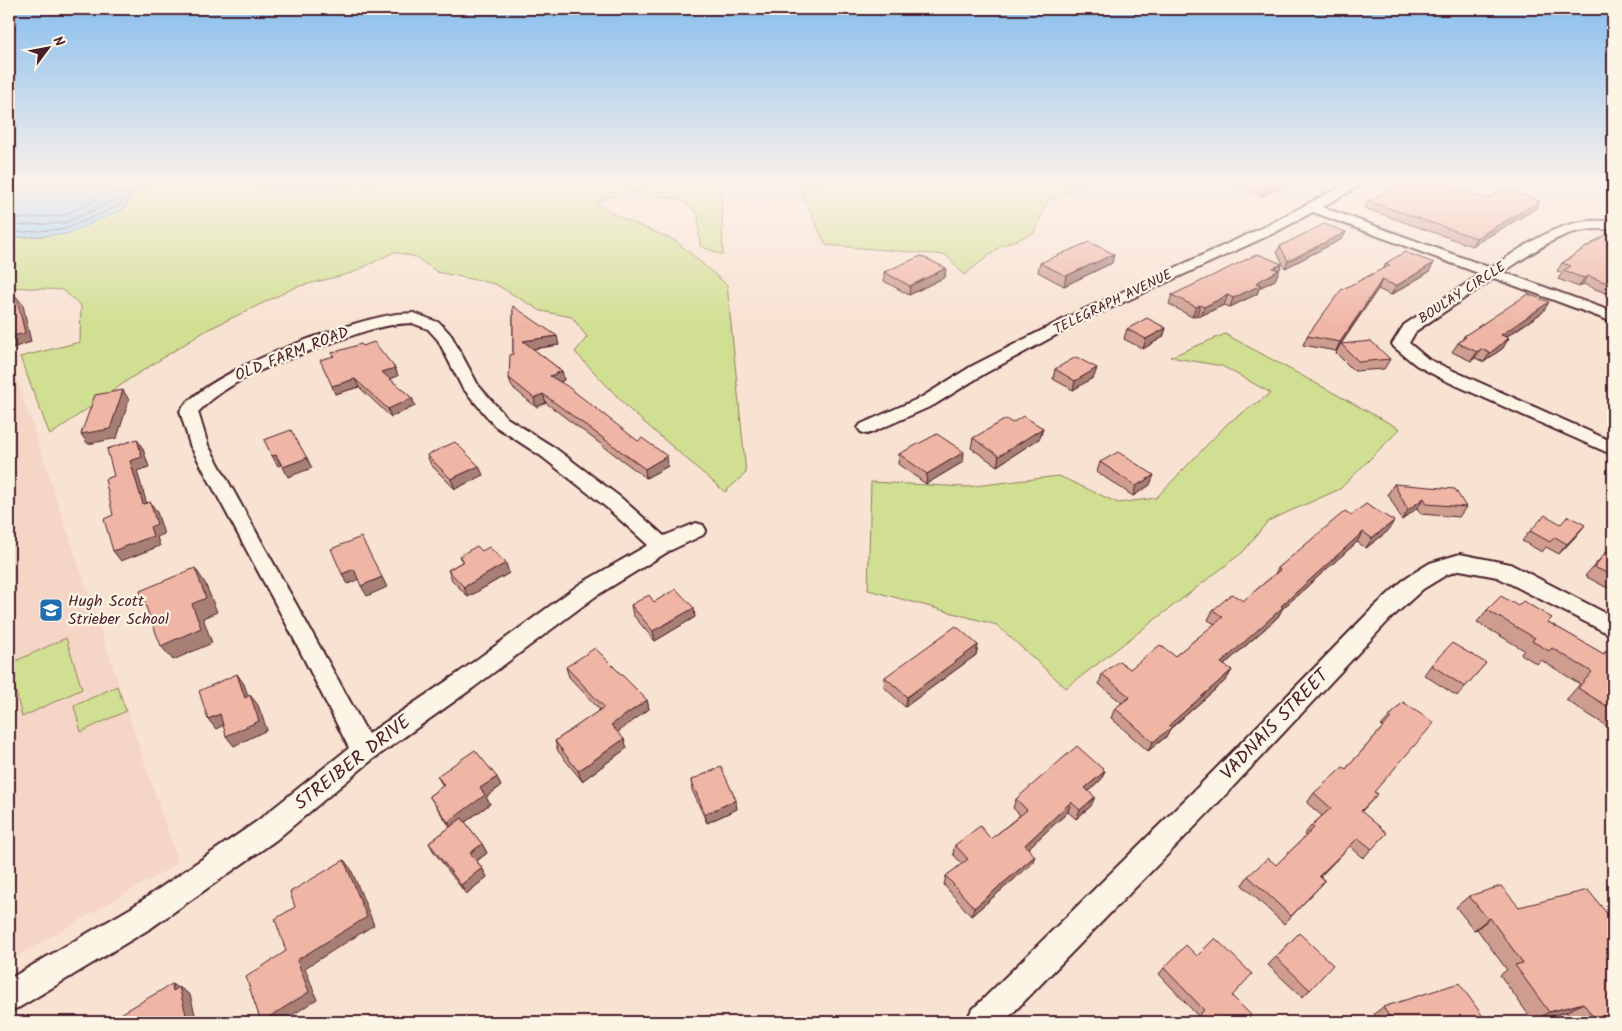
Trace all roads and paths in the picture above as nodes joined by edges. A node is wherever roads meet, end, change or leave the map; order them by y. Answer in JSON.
{"nodes":[{"id":1,"x":1271,"y":229,"type":"edge"},
{"id":2,"x":1371,"y":229,"type":"edge"},
{"id":3,"x":1568,"y":229,"type":"edge"},
{"id":4,"x":1492,"y":274,"type":"junction"},
{"id":5,"x":1613,"y":318,"type":"edge"},
{"id":6,"x":867,"y":428,"type":"dead end"},
{"id":7,"x":1613,"y":449,"type":"edge"},
{"id":8,"x":696,"y":530,"type":"dead end"},
{"id":9,"x":662,"y":546,"type":"junction"},
{"id":10,"x":1613,"y":627,"type":"edge"},
{"id":11,"x":364,"y":750,"type":"junction"},
{"id":12,"x":9,"y":996,"type":"edge"},
{"id":13,"x":982,"y":1022,"type":"edge"}],
"edges":[{"from":1,"to":6,"type":"street","name":"TELEGRAPH AVENUE"},
{"from":2,"to":4,"type":"street"},
{"from":3,"to":4,"type":"street","name":"BOULAY CIRCLE"},
{"from":4,"to":5,"type":"street"},
{"from":4,"to":7,"type":"street","name":"BOULAY CIRCLE"},
{"from":8,"to":9,"type":"street","name":"STREIBER DRIVE"},
{"from":9,"to":11,"type":"street","name":"STREIBER DRIVE"},
{"from":9,"to":11,"type":"street","name":"OLD FARM ROAD"},
{"from":10,"to":13,"type":"street","name":"VADNAIS STREET"},
{"from":11,"to":12,"type":"street","name":"STREIBER DRIVE"}]}
